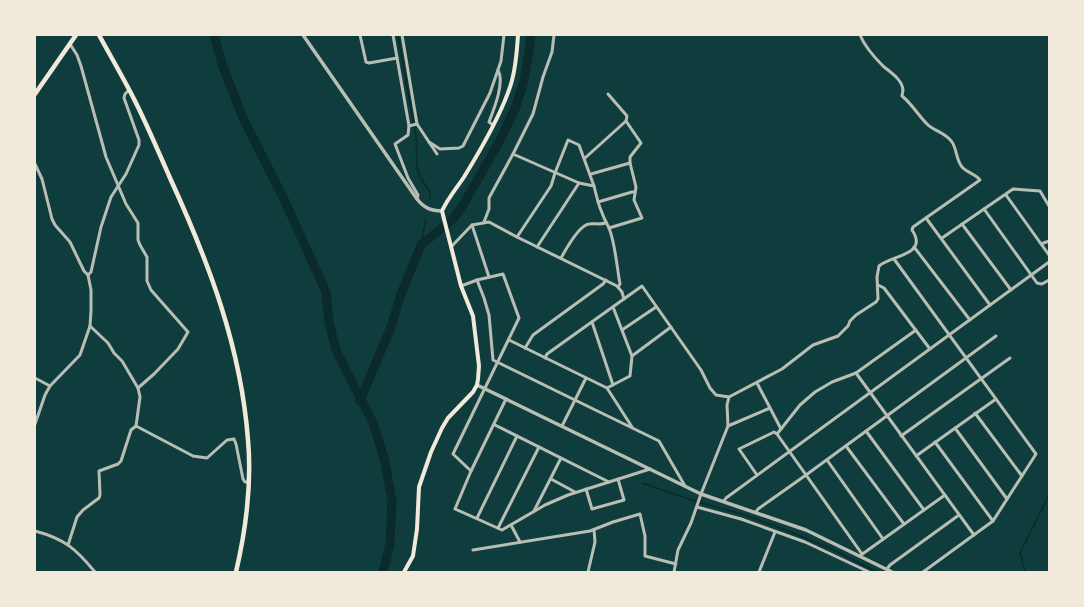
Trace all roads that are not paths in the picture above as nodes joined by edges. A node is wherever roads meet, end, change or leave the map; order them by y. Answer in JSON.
{"nodes":[{"id":1,"x":99,"y":35,"type":"edge"},
{"id":2,"x":303,"y":35,"type":"edge"},
{"id":3,"x":360,"y":35,"type":"edge"},
{"id":4,"x":394,"y":35,"type":"edge"},
{"id":5,"x":402,"y":35,"type":"edge"},
{"id":6,"x":504,"y":35,"type":"edge"},
{"id":7,"x":518,"y":35,"type":"edge"},
{"id":8,"x":554,"y":35,"type":"edge"},
{"id":9,"x":860,"y":35,"type":"edge"},
{"id":10,"x":74,"y":36,"type":"edge"},
{"id":11,"x":70,"y":44,"type":"junction"},
{"id":12,"x":398,"y":58,"type":"junction"},
{"id":13,"x":498,"y":70,"type":"junction"},
{"id":14,"x":129,"y":90,"type":"junction"},
{"id":15,"x":35,"y":94,"type":"edge"},
{"id":16,"x":608,"y":94,"type":"dead end"},
{"id":17,"x":626,"y":121,"type":"junction"},
{"id":18,"x":417,"y":124,"type":"junction"},
{"id":19,"x":410,"y":125,"type":"junction"},
{"id":20,"x":493,"y":126,"type":"junction"},
{"id":21,"x":429,"y":142,"type":"junction"},
{"id":22,"x":437,"y":154,"type":"dead end"},
{"id":23,"x":513,"y":154,"type":"junction"},
{"id":24,"x":585,"y":158,"type":"junction"},
{"id":25,"x":35,"y":164,"type":"edge"},
{"id":26,"x":630,"y":164,"type":"junction"},
{"id":27,"x":555,"y":173,"type":"junction"},
{"id":28,"x":591,"y":174,"type":"junction"},
{"id":29,"x":578,"y":183,"type":"junction"},
{"id":30,"x":118,"y":186,"type":"junction"},
{"id":31,"x":594,"y":186,"type":"junction"},
{"id":32,"x":635,"y":192,"type":"junction"},
{"id":33,"x":1006,"y":194,"type":"junction"},
{"id":34,"x":417,"y":199,"type":"junction"},
{"id":35,"x":598,"y":202,"type":"junction"},
{"id":36,"x":1049,"y":206,"type":"edge"},
{"id":37,"x":984,"y":209,"type":"junction"},
{"id":38,"x":442,"y":213,"type":"junction"},
{"id":39,"x":926,"y":218,"type":"junction"},
{"id":40,"x":484,"y":222,"type":"junction"},
{"id":41,"x":605,"y":223,"type":"junction"},
{"id":42,"x":962,"y":224,"type":"junction"},
{"id":43,"x":472,"y":225,"type":"junction"},
{"id":44,"x":609,"y":228,"type":"junction"},
{"id":45,"x":517,"y":237,"type":"junction"},
{"id":46,"x":942,"y":238,"type":"junction"},
{"id":47,"x":1049,"y":241,"type":"edge"},
{"id":48,"x":1041,"y":244,"type":"junction"},
{"id":49,"x":450,"y":245,"type":"junction"},
{"id":50,"x":536,"y":247,"type":"junction"},
{"id":51,"x":914,"y":247,"type":"junction"},
{"id":52,"x":1049,"y":255,"type":"edge"},
{"id":53,"x":561,"y":258,"type":"junction"},
{"id":54,"x":894,"y":259,"type":"junction"},
{"id":55,"x":1049,"y":262,"type":"edge"},
{"id":56,"x":1032,"y":274,"type":"junction"},
{"id":57,"x":88,"y":275,"type":"junction"},
{"id":58,"x":488,"y":277,"type":"junction"},
{"id":59,"x":477,"y":280,"type":"junction"},
{"id":60,"x":606,"y":280,"type":"junction"},
{"id":61,"x":1049,"y":280,"type":"edge"},
{"id":62,"x":878,"y":285,"type":"junction"},
{"id":63,"x":461,"y":286,"type":"junction"},
{"id":64,"x":618,"y":287,"type":"junction"},
{"id":65,"x":1011,"y":290,"type":"junction"},
{"id":66,"x":624,"y":299,"type":"junction"},
{"id":67,"x":990,"y":305,"type":"junction"},
{"id":68,"x":613,"y":307,"type":"junction"},
{"id":69,"x":656,"y":307,"type":"junction"},
{"id":70,"x":970,"y":320,"type":"junction"},
{"id":71,"x":592,"y":322,"type":"junction"},
{"id":72,"x":90,"y":326,"type":"junction"},
{"id":73,"x":671,"y":327,"type":"junction"},
{"id":74,"x":622,"y":330,"type":"junction"},
{"id":75,"x":916,"y":330,"type":"junction"},
{"id":76,"x":949,"y":335,"type":"junction"},
{"id":77,"x":996,"y":336,"type":"dead end"},
{"id":78,"x":509,"y":340,"type":"junction"},
{"id":79,"x":525,"y":348,"type":"junction"},
{"id":80,"x":930,"y":349,"type":"junction"},
{"id":81,"x":632,"y":356,"type":"junction"},
{"id":82,"x":544,"y":358,"type":"junction"},
{"id":83,"x":966,"y":358,"type":"junction"},
{"id":84,"x":1010,"y":358,"type":"dead end"},
{"id":85,"x":498,"y":362,"type":"junction"},
{"id":86,"x":856,"y":373,"type":"junction"},
{"id":87,"x":35,"y":378,"type":"edge"},
{"id":88,"x":586,"y":378,"type":"junction"},
{"id":89,"x":981,"y":379,"type":"junction"},
{"id":90,"x":757,"y":383,"type":"junction"},
{"id":91,"x":476,"y":385,"type":"junction"},
{"id":92,"x":613,"y":385,"type":"junction"},
{"id":93,"x":50,"y":386,"type":"junction"},
{"id":94,"x":138,"y":388,"type":"junction"},
{"id":95,"x":607,"y":388,"type":"junction"},
{"id":96,"x":485,"y":389,"type":"junction"},
{"id":97,"x":870,"y":393,"type":"junction"},
{"id":98,"x":729,"y":397,"type":"junction"},
{"id":99,"x":506,"y":399,"type":"junction"},
{"id":100,"x":996,"y":399,"type":"junction"},
{"id":101,"x":575,"y":400,"type":"junction"},
{"id":102,"x":770,"y":408,"type":"junction"},
{"id":103,"x":975,"y":413,"type":"junction"},
{"id":104,"x":887,"y":416,"type":"junction"},
{"id":105,"x":35,"y":424,"type":"edge"},
{"id":106,"x":495,"y":425,"type":"junction"},
{"id":107,"x":136,"y":426,"type":"junction"},
{"id":108,"x":562,"y":426,"type":"junction"},
{"id":109,"x":728,"y":426,"type":"junction"},
{"id":110,"x":633,"y":428,"type":"junction"},
{"id":111,"x":955,"y":428,"type":"junction"},
{"id":112,"x":781,"y":429,"type":"junction"},
{"id":113,"x":866,"y":431,"type":"junction"},
{"id":114,"x":777,"y":434,"type":"junction"},
{"id":115,"x":517,"y":436,"type":"junction"},
{"id":116,"x":901,"y":436,"type":"junction"},
{"id":117,"x":936,"y":442,"type":"junction"},
{"id":118,"x":846,"y":446,"type":"junction"},
{"id":119,"x":539,"y":447,"type":"junction"},
{"id":120,"x":790,"y":451,"type":"junction"},
{"id":121,"x":916,"y":456,"type":"junction"},
{"id":122,"x":561,"y":458,"type":"junction"},
{"id":123,"x":827,"y":460,"type":"junction"},
{"id":124,"x":650,"y":469,"type":"junction"},
{"id":125,"x":471,"y":471,"type":"junction"},
{"id":126,"x":757,"y":475,"type":"junction"},
{"id":127,"x":806,"y":475,"type":"junction"},
{"id":128,"x":1022,"y":476,"type":"junction"},
{"id":129,"x":551,"y":479,"type":"junction"},
{"id":130,"x":618,"y":479,"type":"junction"},
{"id":131,"x":248,"y":482,"type":"junction"},
{"id":132,"x":609,"y":482,"type":"junction"},
{"id":133,"x":685,"y":486,"type":"junction"},
{"id":134,"x":586,"y":489,"type":"junction"},
{"id":135,"x":575,"y":492,"type":"junction"},
{"id":136,"x":701,"y":494,"type":"junction"},
{"id":137,"x":945,"y":495,"type":"junction"},
{"id":138,"x":1008,"y":499,"type":"junction"},
{"id":139,"x":724,"y":501,"type":"junction"},
{"id":140,"x":696,"y":506,"type":"junction"},
{"id":141,"x":924,"y":510,"type":"junction"},
{"id":142,"x":534,"y":511,"type":"junction"},
{"id":143,"x":756,"y":512,"type":"junction"},
{"id":144,"x":959,"y":515,"type":"junction"},
{"id":145,"x":477,"y":518,"type":"junction"},
{"id":146,"x":994,"y":521,"type":"junction"},
{"id":147,"x":904,"y":524,"type":"junction"},
{"id":148,"x":511,"y":525,"type":"junction"},
{"id":149,"x":498,"y":528,"type":"junction"},
{"id":150,"x":594,"y":530,"type":"junction"},
{"id":151,"x":35,"y":531,"type":"edge"},
{"id":152,"x":775,"y":532,"type":"junction"},
{"id":153,"x":974,"y":535,"type":"junction"},
{"id":154,"x":883,"y":539,"type":"junction"},
{"id":155,"x":520,"y":542,"type":"junction"},
{"id":156,"x":68,"y":545,"type":"junction"},
{"id":157,"x":473,"y":550,"type":"dead end"},
{"id":158,"x":861,"y":555,"type":"junction"},
{"id":159,"x":676,"y":564,"type":"junction"},
{"id":160,"x":887,"y":569,"type":"junction"},
{"id":161,"x":95,"y":572,"type":"edge"},
{"id":162,"x":236,"y":572,"type":"edge"},
{"id":163,"x":404,"y":572,"type":"edge"},
{"id":164,"x":588,"y":572,"type":"edge"},
{"id":165,"x":674,"y":572,"type":"edge"},
{"id":166,"x":759,"y":572,"type":"edge"},
{"id":167,"x":869,"y":572,"type":"edge"},
{"id":168,"x":892,"y":572,"type":"edge"},
{"id":169,"x":923,"y":572,"type":"edge"}],
"edges":[{"from":1,"to":14,"type":"main road"},
{"from":2,"to":34,"type":"street"},
{"from":3,"to":12,"type":"street"},
{"from":4,"to":12,"type":"street"},
{"from":5,"to":18,"type":"street"},
{"from":6,"to":13,"type":"street"},
{"from":7,"to":20,"type":"main road"},
{"from":8,"to":23,"type":"street"},
{"from":9,"to":39,"type":"street"},
{"from":10,"to":11,"type":"main road"},
{"from":11,"to":15,"type":"main road"},
{"from":11,"to":30,"type":"street"},
{"from":12,"to":19,"type":"street"},
{"from":13,"to":20,"type":"street"},
{"from":13,"to":21,"type":"street"},
{"from":14,"to":30,"type":"street"},
{"from":14,"to":131,"type":"main road"},
{"from":16,"to":17,"type":"street"},
{"from":17,"to":24,"type":"street"},
{"from":17,"to":26,"type":"street"},
{"from":18,"to":19,"type":"street"},
{"from":18,"to":21,"type":"street"},
{"from":19,"to":34,"type":"street"},
{"from":20,"to":38,"type":"main road"},
{"from":21,"to":22,"type":"street"},
{"from":23,"to":27,"type":"street"},
{"from":23,"to":40,"type":"street"},
{"from":24,"to":27,"type":"street"},
{"from":24,"to":28,"type":"street"},
{"from":25,"to":57,"type":"street"},
{"from":26,"to":28,"type":"street"},
{"from":26,"to":32,"type":"street"},
{"from":27,"to":29,"type":"street"},
{"from":27,"to":45,"type":"street"},
{"from":28,"to":31,"type":"street"},
{"from":29,"to":31,"type":"street"},
{"from":29,"to":50,"type":"street"},
{"from":30,"to":57,"type":"street"},
{"from":30,"to":94,"type":"street"},
{"from":31,"to":35,"type":"street"},
{"from":32,"to":35,"type":"street"},
{"from":32,"to":44,"type":"street"},
{"from":33,"to":36,"type":"street"},
{"from":33,"to":37,"type":"street"},
{"from":33,"to":48,"type":"street"},
{"from":34,"to":38,"type":"street"},
{"from":35,"to":41,"type":"street"},
{"from":37,"to":42,"type":"street"},
{"from":37,"to":56,"type":"street"},
{"from":38,"to":49,"type":"main road"},
{"from":39,"to":46,"type":"street"},
{"from":39,"to":51,"type":"street"},
{"from":40,"to":43,"type":"street"},
{"from":40,"to":45,"type":"street"},
{"from":41,"to":44,"type":"street"},
{"from":41,"to":53,"type":"street"},
{"from":42,"to":46,"type":"street"},
{"from":42,"to":65,"type":"street"},
{"from":43,"to":49,"type":"street"},
{"from":43,"to":58,"type":"street"},
{"from":44,"to":64,"type":"street"},
{"from":45,"to":50,"type":"street"},
{"from":46,"to":67,"type":"street"},
{"from":47,"to":48,"type":"street"},
{"from":48,"to":52,"type":"street"},
{"from":49,"to":63,"type":"main road"},
{"from":50,"to":53,"type":"street"},
{"from":51,"to":54,"type":"street"},
{"from":51,"to":70,"type":"street"},
{"from":53,"to":60,"type":"street"},
{"from":54,"to":62,"type":"street"},
{"from":54,"to":76,"type":"street"},
{"from":55,"to":56,"type":"street"},
{"from":56,"to":61,"type":"street"},
{"from":56,"to":65,"type":"street"},
{"from":57,"to":72,"type":"street"},
{"from":58,"to":59,"type":"street"},
{"from":58,"to":78,"type":"street"},
{"from":59,"to":63,"type":"street"},
{"from":59,"to":85,"type":"street"},
{"from":60,"to":64,"type":"street"},
{"from":60,"to":79,"type":"street"},
{"from":62,"to":75,"type":"street"},
{"from":62,"to":90,"type":"street"},
{"from":63,"to":91,"type":"main road"},
{"from":64,"to":66,"type":"street"},
{"from":65,"to":67,"type":"street"},
{"from":66,"to":68,"type":"street"},
{"from":66,"to":69,"type":"street"},
{"from":67,"to":70,"type":"street"},
{"from":68,"to":71,"type":"street"},
{"from":68,"to":74,"type":"street"},
{"from":69,"to":73,"type":"street"},
{"from":69,"to":74,"type":"street"},
{"from":70,"to":76,"type":"street"},
{"from":71,"to":82,"type":"street"},
{"from":71,"to":92,"type":"street"},
{"from":72,"to":93,"type":"street"},
{"from":72,"to":94,"type":"street"},
{"from":73,"to":81,"type":"street"},
{"from":73,"to":98,"type":"street"},
{"from":74,"to":81,"type":"street"},
{"from":75,"to":80,"type":"street"},
{"from":75,"to":86,"type":"street"},
{"from":76,"to":80,"type":"street"},
{"from":76,"to":83,"type":"street"},
{"from":77,"to":83,"type":"street"},
{"from":78,"to":79,"type":"street"},
{"from":78,"to":85,"type":"street"},
{"from":79,"to":82,"type":"street"},
{"from":80,"to":97,"type":"street"},
{"from":81,"to":92,"type":"street"},
{"from":82,"to":88,"type":"street"},
{"from":83,"to":89,"type":"street"},
{"from":83,"to":104,"type":"street"},
{"from":84,"to":89,"type":"street"},
{"from":85,"to":96,"type":"street"},
{"from":85,"to":101,"type":"street"},
{"from":86,"to":97,"type":"street"},
{"from":86,"to":112,"type":"street"},
{"from":87,"to":93,"type":"street"},
{"from":88,"to":95,"type":"street"},
{"from":88,"to":101,"type":"street"},
{"from":89,"to":100,"type":"street"},
{"from":89,"to":116,"type":"street"},
{"from":90,"to":98,"type":"street"},
{"from":90,"to":102,"type":"street"},
{"from":91,"to":96,"type":"street"},
{"from":91,"to":163,"type":"main road"},
{"from":92,"to":95,"type":"street"},
{"from":93,"to":105,"type":"street"},
{"from":94,"to":107,"type":"street"},
{"from":95,"to":110,"type":"street"},
{"from":96,"to":99,"type":"street"},
{"from":96,"to":125,"type":"street"},
{"from":97,"to":104,"type":"street"},
{"from":97,"to":120,"type":"street"},
{"from":98,"to":109,"type":"street"},
{"from":99,"to":106,"type":"street"},
{"from":99,"to":108,"type":"street"},
{"from":100,"to":103,"type":"street"},
{"from":100,"to":128,"type":"street"},
{"from":101,"to":108,"type":"street"},
{"from":101,"to":110,"type":"street"},
{"from":102,"to":109,"type":"street"},
{"from":102,"to":112,"type":"street"},
{"from":103,"to":111,"type":"street"},
{"from":103,"to":128,"type":"street"},
{"from":104,"to":113,"type":"street"},
{"from":104,"to":116,"type":"street"},
{"from":106,"to":115,"type":"street"},
{"from":106,"to":125,"type":"street"},
{"from":107,"to":131,"type":"street"},
{"from":107,"to":156,"type":"street"},
{"from":108,"to":124,"type":"street"},
{"from":109,"to":136,"type":"street"},
{"from":110,"to":133,"type":"street"},
{"from":111,"to":117,"type":"street"},
{"from":111,"to":138,"type":"street"},
{"from":112,"to":114,"type":"street"},
{"from":113,"to":118,"type":"street"},
{"from":113,"to":141,"type":"street"},
{"from":114,"to":120,"type":"street"},
{"from":114,"to":126,"type":"street"},
{"from":115,"to":119,"type":"street"},
{"from":115,"to":145,"type":"street"},
{"from":116,"to":121,"type":"street"},
{"from":117,"to":121,"type":"street"},
{"from":117,"to":146,"type":"street"},
{"from":118,"to":123,"type":"street"},
{"from":118,"to":147,"type":"street"},
{"from":119,"to":122,"type":"street"},
{"from":119,"to":149,"type":"street"},
{"from":120,"to":126,"type":"street"},
{"from":120,"to":127,"type":"street"},
{"from":121,"to":137,"type":"street"},
{"from":122,"to":129,"type":"street"},
{"from":122,"to":132,"type":"street"},
{"from":123,"to":127,"type":"street"},
{"from":123,"to":154,"type":"street"},
{"from":124,"to":130,"type":"street"},
{"from":124,"to":133,"type":"street"},
{"from":125,"to":145,"type":"street"},
{"from":126,"to":139,"type":"street"},
{"from":127,"to":143,"type":"street"},
{"from":127,"to":158,"type":"street"},
{"from":128,"to":138,"type":"street"},
{"from":129,"to":135,"type":"street"},
{"from":129,"to":142,"type":"street"},
{"from":130,"to":132,"type":"street"},
{"from":130,"to":134,"type":"street"},
{"from":131,"to":162,"type":"main road"},
{"from":132,"to":134,"type":"street"},
{"from":133,"to":136,"type":"street"},
{"from":134,"to":135,"type":"street"},
{"from":135,"to":142,"type":"street"},
{"from":136,"to":139,"type":"street"},
{"from":136,"to":140,"type":"street"},
{"from":137,"to":141,"type":"street"},
{"from":137,"to":144,"type":"street"},
{"from":138,"to":146,"type":"street"},
{"from":139,"to":143,"type":"street"},
{"from":140,"to":152,"type":"street"},
{"from":140,"to":159,"type":"street"},
{"from":141,"to":147,"type":"street"},
{"from":142,"to":148,"type":"street"},
{"from":143,"to":158,"type":"street"},
{"from":144,"to":153,"type":"street"},
{"from":144,"to":160,"type":"street"},
{"from":145,"to":149,"type":"street"},
{"from":146,"to":153,"type":"street"},
{"from":147,"to":154,"type":"street"},
{"from":148,"to":149,"type":"street"},
{"from":148,"to":155,"type":"street"},
{"from":150,"to":155,"type":"street"},
{"from":150,"to":159,"type":"street"},
{"from":150,"to":164,"type":"street"},
{"from":151,"to":156,"type":"street"},
{"from":152,"to":166,"type":"street"},
{"from":152,"to":167,"type":"street"},
{"from":153,"to":169,"type":"street"},
{"from":154,"to":158,"type":"street"},
{"from":155,"to":157,"type":"street"},
{"from":156,"to":161,"type":"street"},
{"from":158,"to":160,"type":"street"},
{"from":159,"to":165,"type":"street"},
{"from":160,"to":168,"type":"street"}]}
